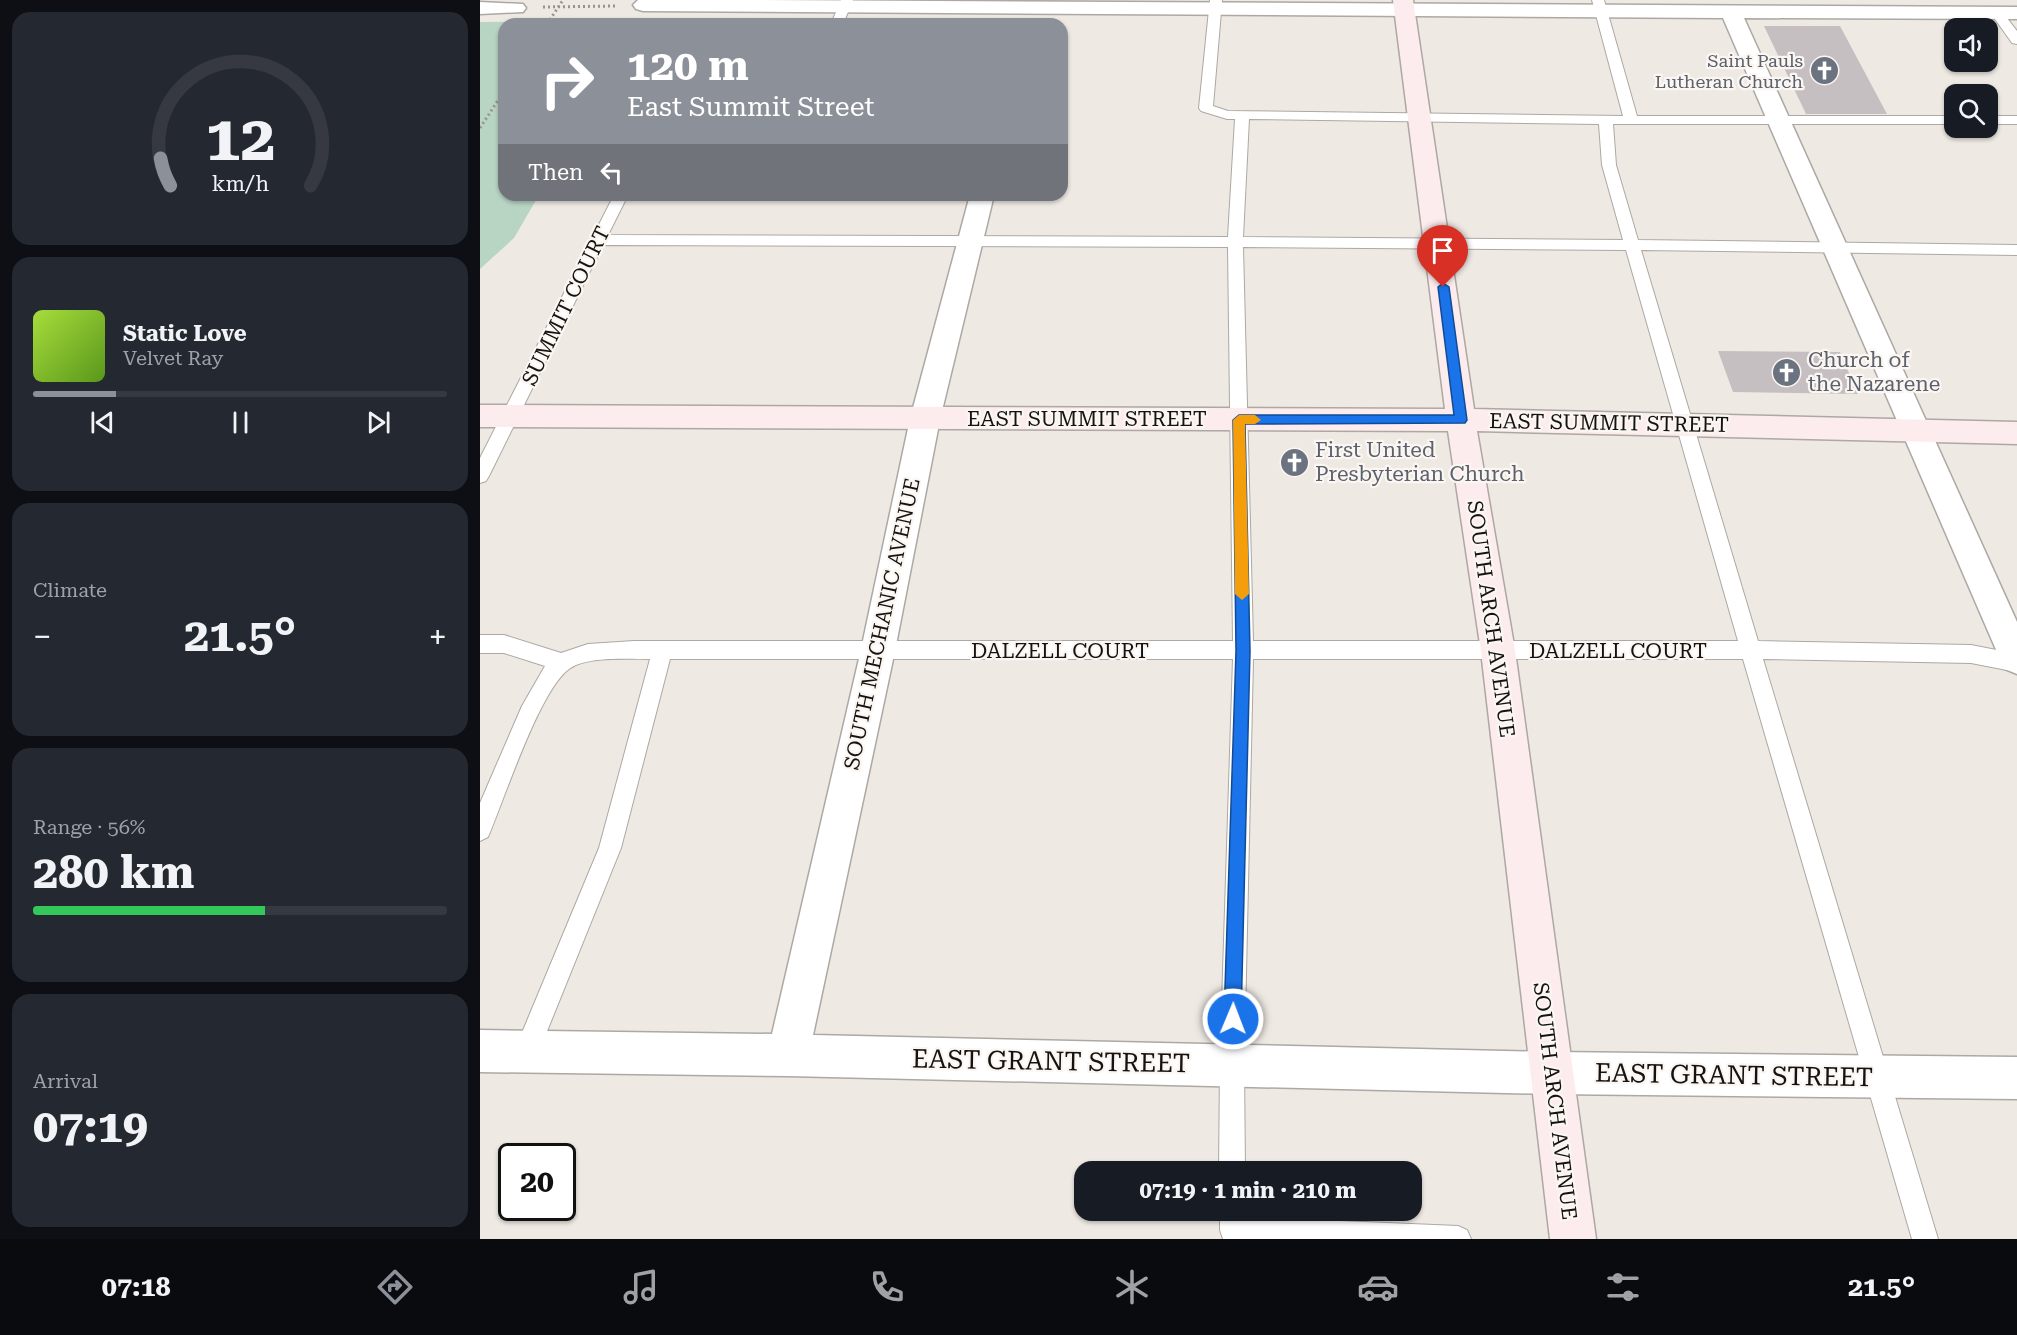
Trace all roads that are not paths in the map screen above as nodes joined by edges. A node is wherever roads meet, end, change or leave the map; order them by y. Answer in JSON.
{"nodes":[{"id":1,"x":643,"y":5,"type":"road end"},
{"id":2,"x":1216,"y":5,"type":"edge"},
{"id":3,"x":1403,"y":6,"type":"edge"},
{"id":4,"x":1600,"y":6,"type":"edge"},
{"id":5,"x":1798,"y":6,"type":"edge"},
{"id":6,"x":480,"y":8,"type":"edge"},
{"id":7,"x":516,"y":8,"type":"road end"},
{"id":8,"x":2002,"y":9,"type":"edge"},
{"id":9,"x":843,"y":10,"type":"edge"},
{"id":10,"x":1022,"y":11,"type":"edge"},
{"id":11,"x":1731,"y":12,"type":"junction"},
{"id":12,"x":2017,"y":40,"type":"edge"},
{"id":13,"x":1242,"y":116,"type":"junction"},
{"id":14,"x":1420,"y":117,"type":"junction"},
{"id":15,"x":1606,"y":120,"type":"junction"},
{"id":16,"x":1630,"y":120,"type":"junction"},
{"id":17,"x":1779,"y":120,"type":"junction"},
{"id":18,"x":1944,"y":120,"type":"edge"},
{"id":19,"x":1998,"y":120,"type":"edge"},
{"id":20,"x":2017,"y":120,"type":"edge"},
{"id":21,"x":618,"y":201,"type":"edge"},
{"id":22,"x":981,"y":201,"type":"edge"},
{"id":23,"x":598,"y":240,"type":"junction"},
{"id":24,"x":971,"y":243,"type":"junction"},
{"id":25,"x":1235,"y":243,"type":"junction"},
{"id":26,"x":1438,"y":243,"type":"junction"},
{"id":27,"x":1633,"y":246,"type":"junction"},
{"id":28,"x":1834,"y":248,"type":"junction"},
{"id":29,"x":2017,"y":250,"type":"edge"},
{"id":30,"x":480,"y":416,"type":"edge"},
{"id":31,"x":511,"y":417,"type":"junction"},
{"id":32,"x":925,"y":419,"type":"junction"},
{"id":33,"x":1239,"y":420,"type":"junction"},
{"id":34,"x":1461,"y":420,"type":"junction"},
{"id":35,"x":1687,"y":424,"type":"junction"},
{"id":36,"x":1915,"y":430,"type":"junction"},
{"id":37,"x":2017,"y":433,"type":"edge"},
{"id":38,"x":480,"y":477,"type":"edge"},
{"id":39,"x":480,"y":644,"type":"edge"},
{"id":40,"x":662,"y":650,"type":"junction"},
{"id":41,"x":878,"y":650,"type":"junction"},
{"id":42,"x":1749,"y":650,"type":"junction"},
{"id":43,"x":1243,"y":651,"type":"junction"},
{"id":44,"x":1498,"y":651,"type":"junction"},
{"id":45,"x":2017,"y":661,"type":"edge"},
{"id":46,"x":561,"y":662,"type":"junction"},
{"id":47,"x":480,"y":831,"type":"edge"},
{"id":48,"x":480,"y":1051,"type":"edge"},
{"id":49,"x":526,"y":1052,"type":"junction"},
{"id":50,"x":788,"y":1055,"type":"junction"},
{"id":51,"x":1232,"y":1065,"type":"junction"},
{"id":52,"x":1552,"y":1073,"type":"junction"},
{"id":53,"x":1876,"y":1078,"type":"junction"},
{"id":54,"x":2017,"y":1078,"type":"edge"},
{"id":55,"x":1232,"y":1161,"type":"edge"},
{"id":56,"x":1233,"y":1221,"type":"edge"},
{"id":57,"x":1458,"y":1239,"type":"edge"},
{"id":58,"x":1573,"y":1239,"type":"edge"},
{"id":59,"x":1925,"y":1239,"type":"edge"}],
"edges":[{"from":1,"to":9,"type":"street"},
{"from":2,"to":3,"type":"street"},
{"from":2,"to":10,"type":"street"},
{"from":2,"to":13,"type":"lane"},
{"from":3,"to":4,"type":"street"},
{"from":3,"to":14,"type":"street","name":"SOUTH ARCH AVENUE"},
{"from":4,"to":11,"type":"street"},
{"from":4,"to":16,"type":"lane"},
{"from":5,"to":8,"type":"street"},
{"from":5,"to":11,"type":"street"},
{"from":6,"to":7,"type":"street"},
{"from":8,"to":12,"type":"lane"},
{"from":9,"to":10,"type":"street"},
{"from":11,"to":17,"type":"street"},
{"from":13,"to":14,"type":"lane"},
{"from":13,"to":25,"type":"lane"},
{"from":14,"to":15,"type":"lane"},
{"from":14,"to":26,"type":"street","name":"SOUTH ARCH AVENUE"},
{"from":15,"to":16,"type":"lane"},
{"from":15,"to":27,"type":"lane"},
{"from":16,"to":17,"type":"lane"},
{"from":17,"to":18,"type":"lane"},
{"from":17,"to":28,"type":"street"},
{"from":19,"to":20,"type":"lane"},
{"from":21,"to":23,"type":"lane","name":"SUMMIT COURT"},
{"from":22,"to":24,"type":"street","name":"SOUTH MECHANIC AVENUE"},
{"from":23,"to":24,"type":"lane"},
{"from":23,"to":31,"type":"lane","name":"SUMMIT COURT"},
{"from":24,"to":25,"type":"lane"},
{"from":24,"to":32,"type":"street","name":"SOUTH MECHANIC AVENUE"},
{"from":25,"to":26,"type":"lane"},
{"from":25,"to":33,"type":"lane"},
{"from":26,"to":27,"type":"lane"},
{"from":26,"to":34,"type":"street","name":"SOUTH ARCH AVENUE"},
{"from":27,"to":28,"type":"lane"},
{"from":27,"to":35,"type":"lane"},
{"from":28,"to":29,"type":"lane"},
{"from":28,"to":36,"type":"street"},
{"from":30,"to":31,"type":"street","name":"EAST SUMMIT STREET"},
{"from":31,"to":32,"type":"street","name":"EAST SUMMIT STREET"},
{"from":31,"to":38,"type":"lane","name":"SUMMIT COURT"},
{"from":32,"to":33,"type":"street","name":"EAST SUMMIT STREET"},
{"from":32,"to":41,"type":"street","name":"SOUTH MECHANIC AVENUE"},
{"from":33,"to":34,"type":"street","name":"EAST SUMMIT STREET"},
{"from":33,"to":43,"type":"lane"},
{"from":34,"to":35,"type":"street","name":"EAST SUMMIT STREET"},
{"from":34,"to":44,"type":"street","name":"SOUTH ARCH AVENUE"},
{"from":35,"to":36,"type":"street","name":"EAST SUMMIT STREET"},
{"from":35,"to":42,"type":"lane"},
{"from":36,"to":37,"type":"street","name":"EAST SUMMIT STREET"},
{"from":36,"to":45,"type":"street"},
{"from":39,"to":46,"type":"lane"},
{"from":40,"to":41,"type":"lane","name":"DALZELL COURT"},
{"from":40,"to":46,"type":"lane","name":"DALZELL COURT"},
{"from":40,"to":49,"type":"lane"},
{"from":41,"to":43,"type":"lane","name":"DALZELL COURT"},
{"from":41,"to":50,"type":"street","name":"SOUTH MECHANIC AVENUE"},
{"from":42,"to":44,"type":"lane","name":"DALZELL COURT"},
{"from":42,"to":45,"type":"lane","name":"DALZELL COURT"},
{"from":42,"to":53,"type":"lane"},
{"from":43,"to":44,"type":"lane","name":"DALZELL COURT"},
{"from":43,"to":51,"type":"lane"},
{"from":44,"to":52,"type":"street","name":"SOUTH ARCH AVENUE"},
{"from":46,"to":47,"type":"lane"},
{"from":48,"to":49,"type":"street","name":"EAST GRANT STREET"},
{"from":49,"to":50,"type":"street","name":"EAST GRANT STREET"},
{"from":50,"to":51,"type":"street","name":"EAST GRANT STREET"},
{"from":51,"to":52,"type":"street","name":"EAST GRANT STREET"},
{"from":51,"to":55,"type":"lane"},
{"from":52,"to":53,"type":"street","name":"EAST GRANT STREET"},
{"from":52,"to":58,"type":"street","name":"SOUTH ARCH AVENUE"},
{"from":53,"to":54,"type":"street","name":"EAST GRANT STREET"},
{"from":53,"to":59,"type":"lane"},
{"from":56,"to":57,"type":"lane"}]}
